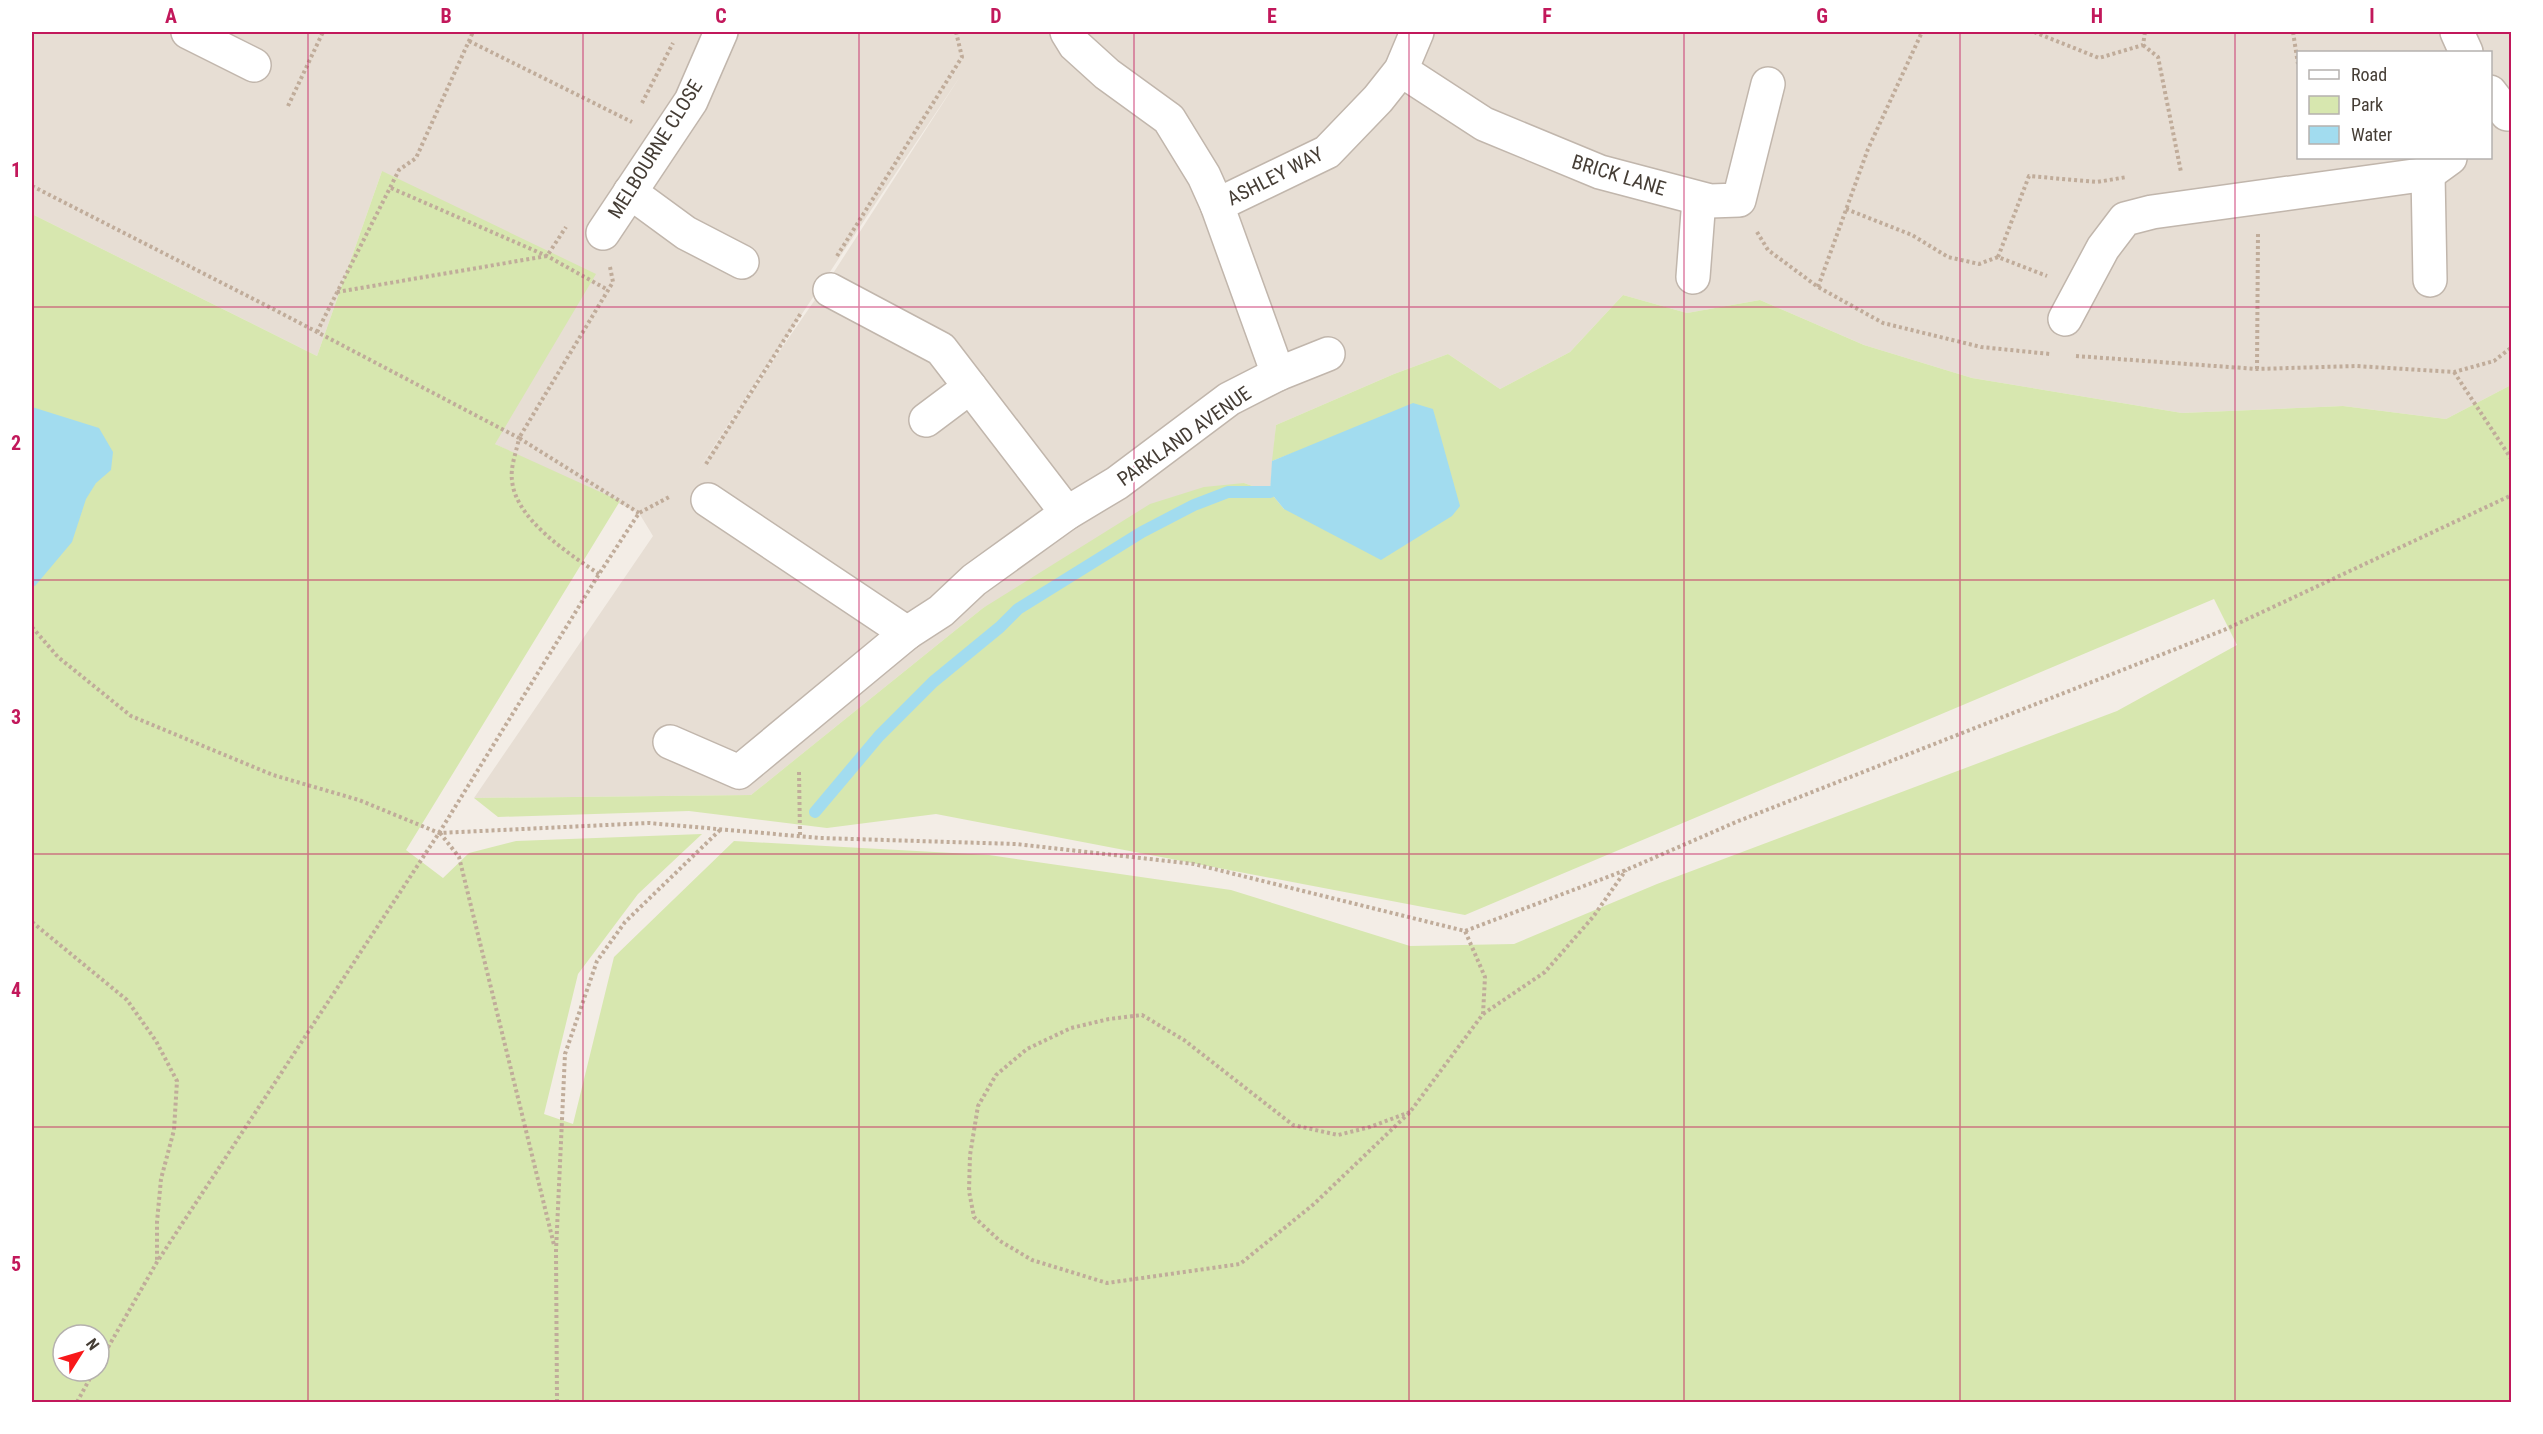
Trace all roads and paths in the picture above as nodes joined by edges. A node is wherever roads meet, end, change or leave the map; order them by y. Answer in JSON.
{"nodes":[{"id":1,"x":188,"y":32,"type":"edge"},
{"id":2,"x":323,"y":32,"type":"edge"},
{"id":3,"x":473,"y":32,"type":"edge"},
{"id":4,"x":721,"y":32,"type":"edge"},
{"id":5,"x":956,"y":32,"type":"edge"},
{"id":6,"x":1067,"y":32,"type":"edge"},
{"id":7,"x":1417,"y":32,"type":"edge"},
{"id":8,"x":1922,"y":32,"type":"edge"},
{"id":9,"x":2034,"y":32,"type":"edge"},
{"id":10,"x":2145,"y":32,"type":"edge"},
{"id":11,"x":2293,"y":32,"type":"edge"},
{"id":12,"x":2457,"y":32,"type":"edge"},
{"id":13,"x":469,"y":41,"type":"junction"},
{"id":14,"x":673,"y":42,"type":"dead end"},
{"id":15,"x":2143,"y":45,"type":"junction"},
{"id":16,"x":2466,"y":51,"type":"edge"},
{"id":17,"x":962,"y":57,"type":"dead end"},
{"id":18,"x":2297,"y":58,"type":"edge"},
{"id":19,"x":254,"y":65,"type":"dead end"},
{"id":20,"x":1401,"y":70,"type":"junction"},
{"id":21,"x":1768,"y":84,"type":"dead end"},
{"id":22,"x":288,"y":106,"type":"dead end"},
{"id":23,"x":632,"y":122,"type":"junction"},
{"id":24,"x":627,"y":130,"type":"dead end"},
{"id":25,"x":2439,"y":166,"type":"edge"},
{"id":26,"x":2180,"y":169,"type":"junction"},
{"id":27,"x":2170,"y":171,"type":"dead end"},
{"id":28,"x":2138,"y":176,"type":"dead end"},
{"id":29,"x":2182,"y":179,"type":"dead end"},
{"id":30,"x":32,"y":186,"type":"edge"},
{"id":31,"x":391,"y":188,"type":"junction"},
{"id":32,"x":630,"y":192,"type":"junction"},
{"id":33,"x":2259,"y":197,"type":"junction"},
{"id":34,"x":1699,"y":199,"type":"junction"},
{"id":35,"x":1739,"y":200,"type":"junction"},
{"id":36,"x":1217,"y":206,"type":"junction"},
{"id":37,"x":1846,"y":209,"type":"junction"},
{"id":38,"x":571,"y":220,"type":"dead end"},
{"id":39,"x":603,"y":233,"type":"joint"},
{"id":40,"x":547,"y":256,"type":"junction"},
{"id":41,"x":1998,"y":257,"type":"junction"},
{"id":42,"x":742,"y":262,"type":"dead end"},
{"id":43,"x":1693,"y":277,"type":"dead end"},
{"id":44,"x":2430,"y":280,"type":"dead end"},
{"id":45,"x":1818,"y":287,"type":"junction"},
{"id":46,"x":2081,"y":288,"type":"junction"},
{"id":47,"x":830,"y":290,"type":"dead end"},
{"id":48,"x":608,"y":291,"type":"junction"},
{"id":49,"x":337,"y":292,"type":"junction"},
{"id":50,"x":2065,"y":320,"type":"dead end"},
{"id":51,"x":317,"y":332,"type":"junction"},
{"id":52,"x":2511,"y":347,"type":"edge"},
{"id":53,"x":1328,"y":354,"type":"dead end"},
{"id":54,"x":2060,"y":354,"type":"dead end"},
{"id":55,"x":2071,"y":355,"type":"dead end"},
{"id":56,"x":2257,"y":369,"type":"junction"},
{"id":57,"x":2454,"y":372,"type":"junction"},
{"id":58,"x":1278,"y":374,"type":"junction"},
{"id":59,"x":970,"y":387,"type":"junction"},
{"id":60,"x":926,"y":420,"type":"dead end"},
{"id":61,"x":519,"y":438,"type":"junction"},
{"id":62,"x":2511,"y":460,"type":"edge"},
{"id":63,"x":2511,"y":495,"type":"edge"},
{"id":64,"x":708,"y":500,"type":"dead end"},
{"id":65,"x":1067,"y":513,"type":"junction"},
{"id":66,"x":599,"y":574,"type":"junction"},
{"id":67,"x":32,"y":627,"type":"edge"},
{"id":68,"x":907,"y":633,"type":"junction"},
{"id":69,"x":670,"y":742,"type":"dead end"},
{"id":70,"x":722,"y":828,"type":"junction"},
{"id":71,"x":439,"y":833,"type":"junction"},
{"id":72,"x":1626,"y":870,"type":"junction"},
{"id":73,"x":32,"y":922,"type":"edge"},
{"id":74,"x":1465,"y":931,"type":"junction"},
{"id":75,"x":1483,"y":1014,"type":"junction"},
{"id":76,"x":1410,"y":1112,"type":"junction"},
{"id":77,"x":556,"y":1251,"type":"junction"},
{"id":78,"x":157,"y":1262,"type":"junction"},
{"id":79,"x":111,"y":1342,"type":"edge"},
{"id":80,"x":87,"y":1383,"type":"edge"},
{"id":81,"x":76,"y":1402,"type":"edge"},
{"id":82,"x":558,"y":1402,"type":"edge"}],
"edges":[{"from":1,"to":19,"type":"street"},
{"from":2,"to":22,"type":"path"},
{"from":3,"to":13,"type":"path"},
{"from":4,"to":32,"type":"street","name":"MELBOURNE CLOSE"},
{"from":5,"to":17,"type":"path"},
{"from":6,"to":36,"type":"street"},
{"from":7,"to":20,"type":"street","name":"ASHLEY WAY"},
{"from":8,"to":37,"type":"path"},
{"from":9,"to":15,"type":"path"},
{"from":10,"to":15,"type":"path"},
{"from":11,"to":18,"type":"path"},
{"from":12,"to":16,"type":"street"},
{"from":13,"to":23,"type":"path"},
{"from":13,"to":31,"type":"path"},
{"from":14,"to":23,"type":"path"},
{"from":15,"to":26,"type":"path"},
{"from":20,"to":34,"type":"street","name":"BRICK LANE"},
{"from":20,"to":36,"type":"street","name":"ASHLEY WAY"},
{"from":21,"to":35,"type":"street"},
{"from":23,"to":24,"type":"path"},
{"from":25,"to":33,"type":"street"},
{"from":25,"to":44,"type":"street"},
{"from":26,"to":27,"type":"path"},
{"from":26,"to":29,"type":"path"},
{"from":28,"to":41,"type":"path"},
{"from":30,"to":51,"type":"path"},
{"from":31,"to":40,"type":"path"},
{"from":31,"to":49,"type":"path"},
{"from":32,"to":39,"type":"street","name":"MELBOURNE CLOSE"},
{"from":32,"to":42,"type":"street"},
{"from":33,"to":46,"type":"street"},
{"from":33,"to":56,"type":"path"},
{"from":34,"to":35,"type":"street","name":"BRICK LANE"},
{"from":34,"to":43,"type":"street"},
{"from":35,"to":45,"type":"path"},
{"from":36,"to":58,"type":"street"},
{"from":37,"to":41,"type":"path"},
{"from":37,"to":45,"type":"path"},
{"from":38,"to":40,"type":"path"},
{"from":39,"to":48,"type":"path"},
{"from":40,"to":48,"type":"path"},
{"from":40,"to":49,"type":"path"},
{"from":41,"to":46,"type":"path"},
{"from":45,"to":54,"type":"path"},
{"from":46,"to":50,"type":"street"},
{"from":47,"to":59,"type":"street"},
{"from":48,"to":61,"type":"path"},
{"from":49,"to":51,"type":"path"},
{"from":51,"to":61,"type":"path"},
{"from":52,"to":57,"type":"path"},
{"from":53,"to":58,"type":"street","name":"PARKLAND AVENUE"},
{"from":55,"to":56,"type":"path"},
{"from":56,"to":57,"type":"path"},
{"from":57,"to":62,"type":"path"},
{"from":58,"to":65,"type":"street","name":"PARKLAND AVENUE"},
{"from":59,"to":60,"type":"street"},
{"from":59,"to":65,"type":"street"},
{"from":61,"to":66,"type":"path"},
{"from":61,"to":66,"type":"path"},
{"from":63,"to":72,"type":"path"},
{"from":64,"to":68,"type":"street"},
{"from":65,"to":68,"type":"street","name":"PARKLAND AVENUE"},
{"from":66,"to":71,"type":"path"},
{"from":67,"to":71,"type":"path"},
{"from":68,"to":69,"type":"street","name":"PARKLAND AVENUE"},
{"from":70,"to":71,"type":"path"},
{"from":70,"to":74,"type":"path"},
{"from":70,"to":77,"type":"path"},
{"from":71,"to":77,"type":"path"},
{"from":71,"to":78,"type":"path"},
{"from":72,"to":74,"type":"path"},
{"from":72,"to":75,"type":"path"},
{"from":73,"to":78,"type":"path"},
{"from":74,"to":75,"type":"path"},
{"from":75,"to":76,"type":"path"},
{"from":76,"to":76,"type":"path"},
{"from":77,"to":82,"type":"path"},
{"from":78,"to":79,"type":"path"},
{"from":80,"to":81,"type":"path"}]}
